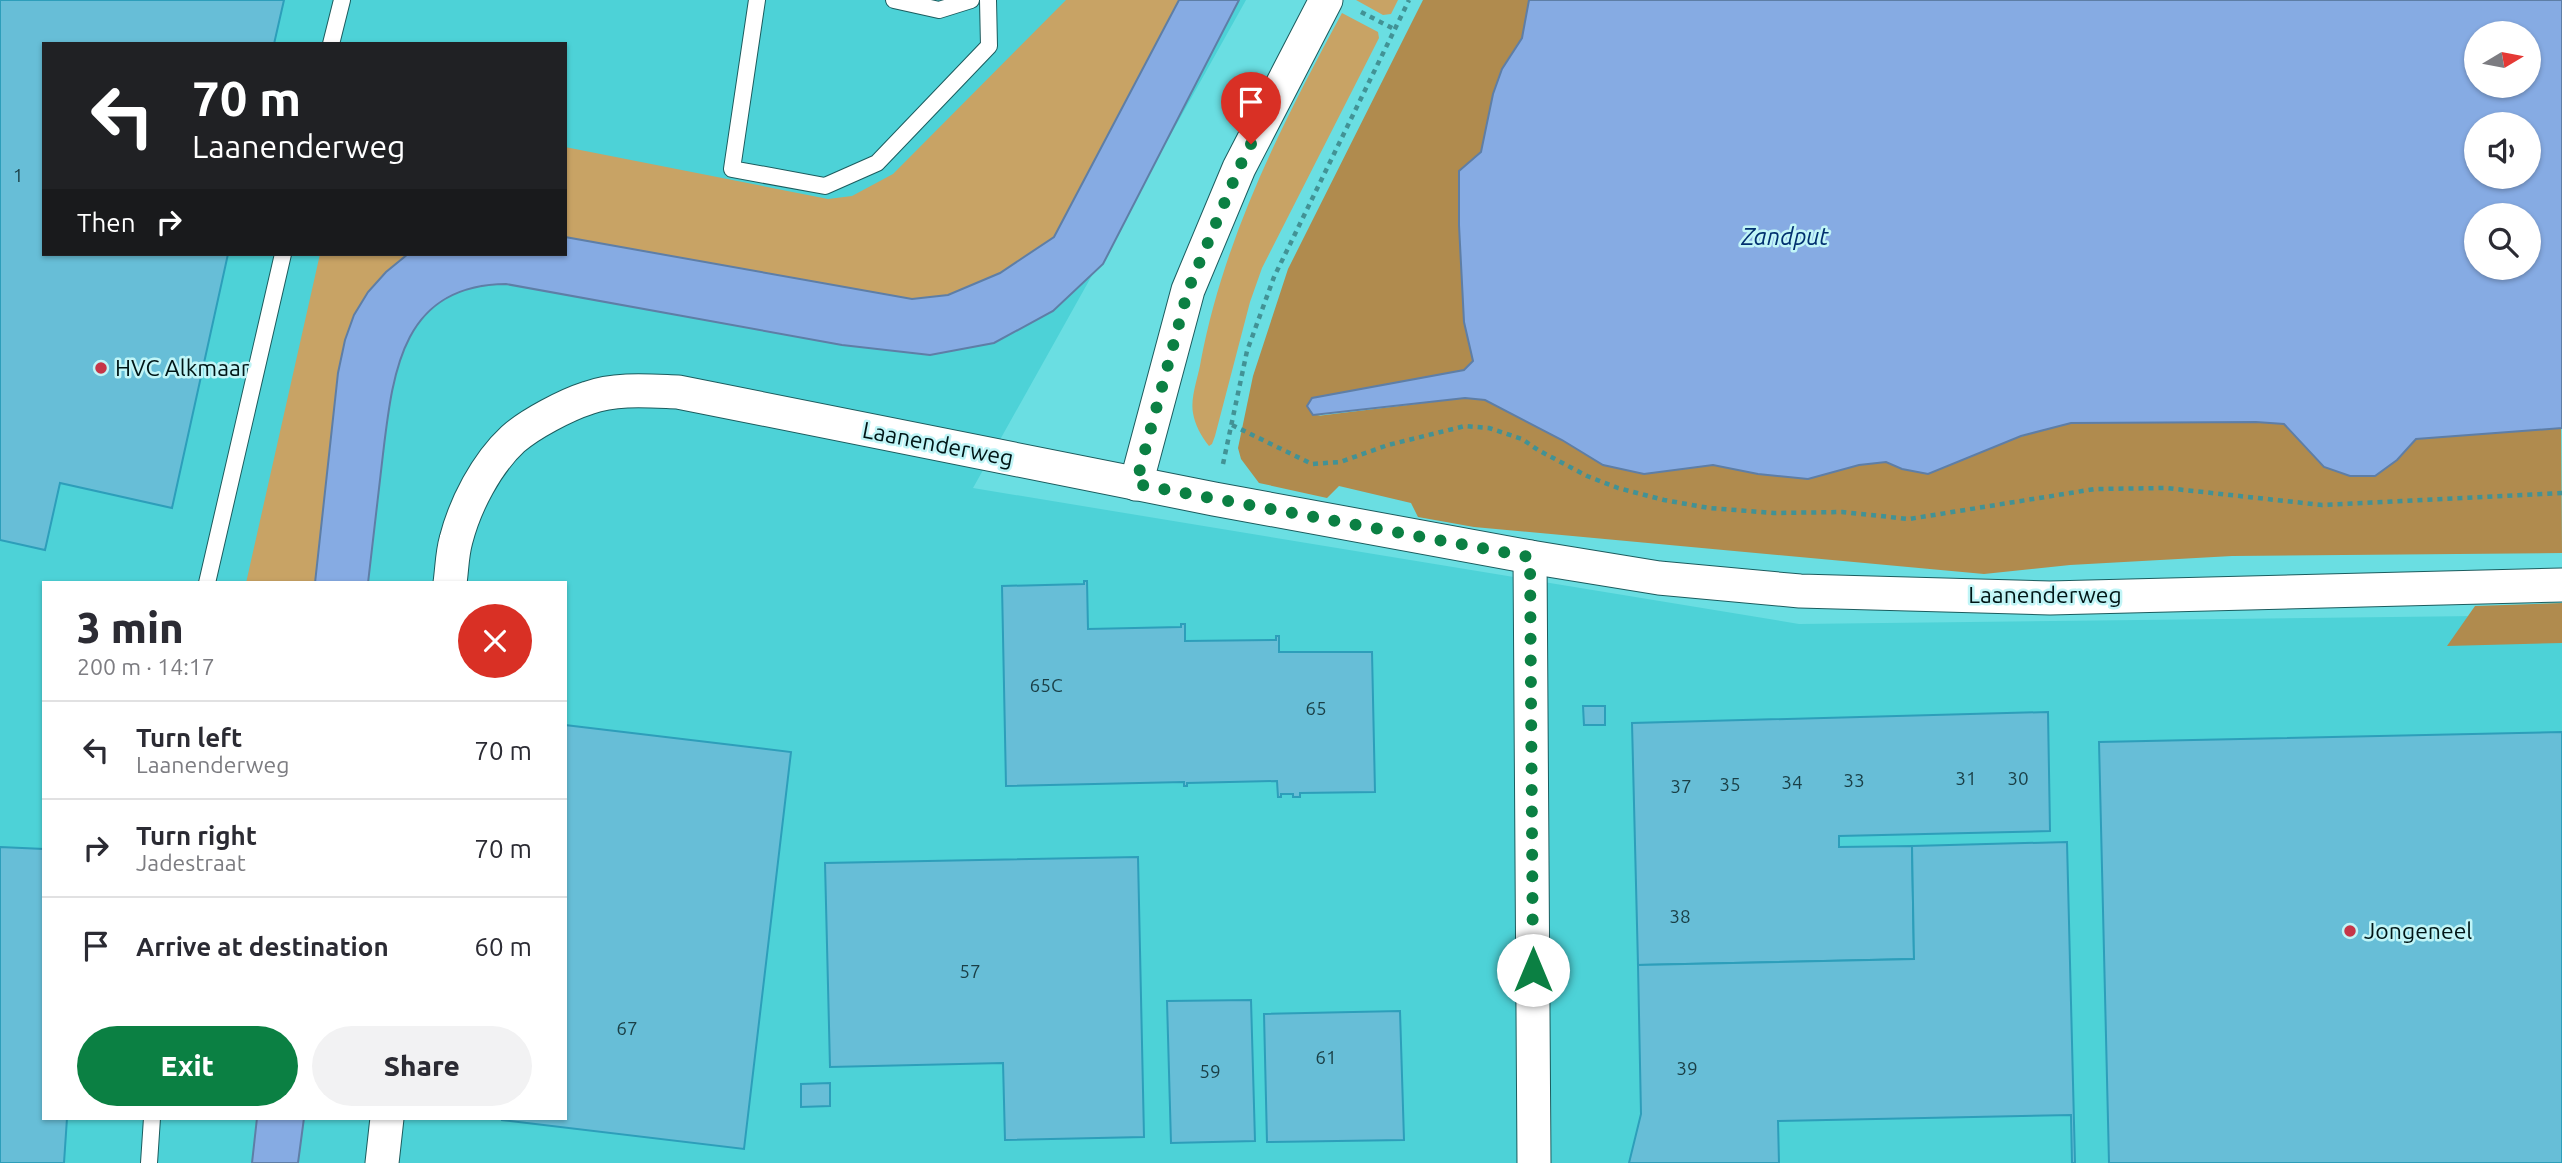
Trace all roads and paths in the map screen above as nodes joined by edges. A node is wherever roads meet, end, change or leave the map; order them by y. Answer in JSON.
{"nodes":[{"id":1,"x":341,"y":0,"type":"edge"},
{"id":2,"x":757,"y":0,"type":"edge"},
{"id":3,"x":894,"y":0,"type":"edge"},
{"id":4,"x":971,"y":0,"type":"edge"},
{"id":5,"x":988,"y":0,"type":"edge"},
{"id":6,"x":1326,"y":0,"type":"edge"},
{"id":7,"x":1409,"y":0,"type":"edge"},
{"id":8,"x":1360,"y":12,"type":"dead end"},
{"id":9,"x":1394,"y":29,"type":"junction"},
{"id":10,"x":331,"y":42,"type":"edge"},
{"id":11,"x":283,"y":256,"type":"edge"},
{"id":12,"x":1232,"y":425,"type":"junction"},
{"id":13,"x":1136,"y":484,"type":"junction"},
{"id":14,"x":2562,"y":493,"type":"edge"},
{"id":15,"x":1214,"y":499,"type":"junction"},
{"id":16,"x":1530,"y":557,"type":"junction"},
{"id":17,"x":207,"y":581,"type":"edge"},
{"id":18,"x":450,"y":581,"type":"edge"},
{"id":19,"x":2562,"y":585,"type":"edge"},
{"id":20,"x":152,"y":1120,"type":"edge"},
{"id":21,"x":387,"y":1120,"type":"edge"},
{"id":22,"x":149,"y":1163,"type":"edge"},
{"id":23,"x":382,"y":1163,"type":"edge"},
{"id":24,"x":1534,"y":1163,"type":"edge"}],
"edges":[{"from":1,"to":10,"type":"lane"},
{"from":2,"to":5,"type":"lane"},
{"from":3,"to":4,"type":"lane"},
{"from":6,"to":13,"type":"street"},
{"from":7,"to":9,"type":"path"},
{"from":8,"to":9,"type":"path"},
{"from":9,"to":12,"type":"path"},
{"from":11,"to":17,"type":"lane"},
{"from":12,"to":14,"type":"path"},
{"from":12,"to":15,"type":"path"},
{"from":13,"to":15,"type":"street","name":"Laanenderweg"},
{"from":13,"to":18,"type":"street","name":"Laanenderweg"},
{"from":15,"to":16,"type":"street","name":"Laanenderweg"},
{"from":16,"to":19,"type":"street","name":"Laanenderweg"},
{"from":16,"to":24,"type":"street"},
{"from":20,"to":22,"type":"lane"},
{"from":21,"to":23,"type":"street"}]}
